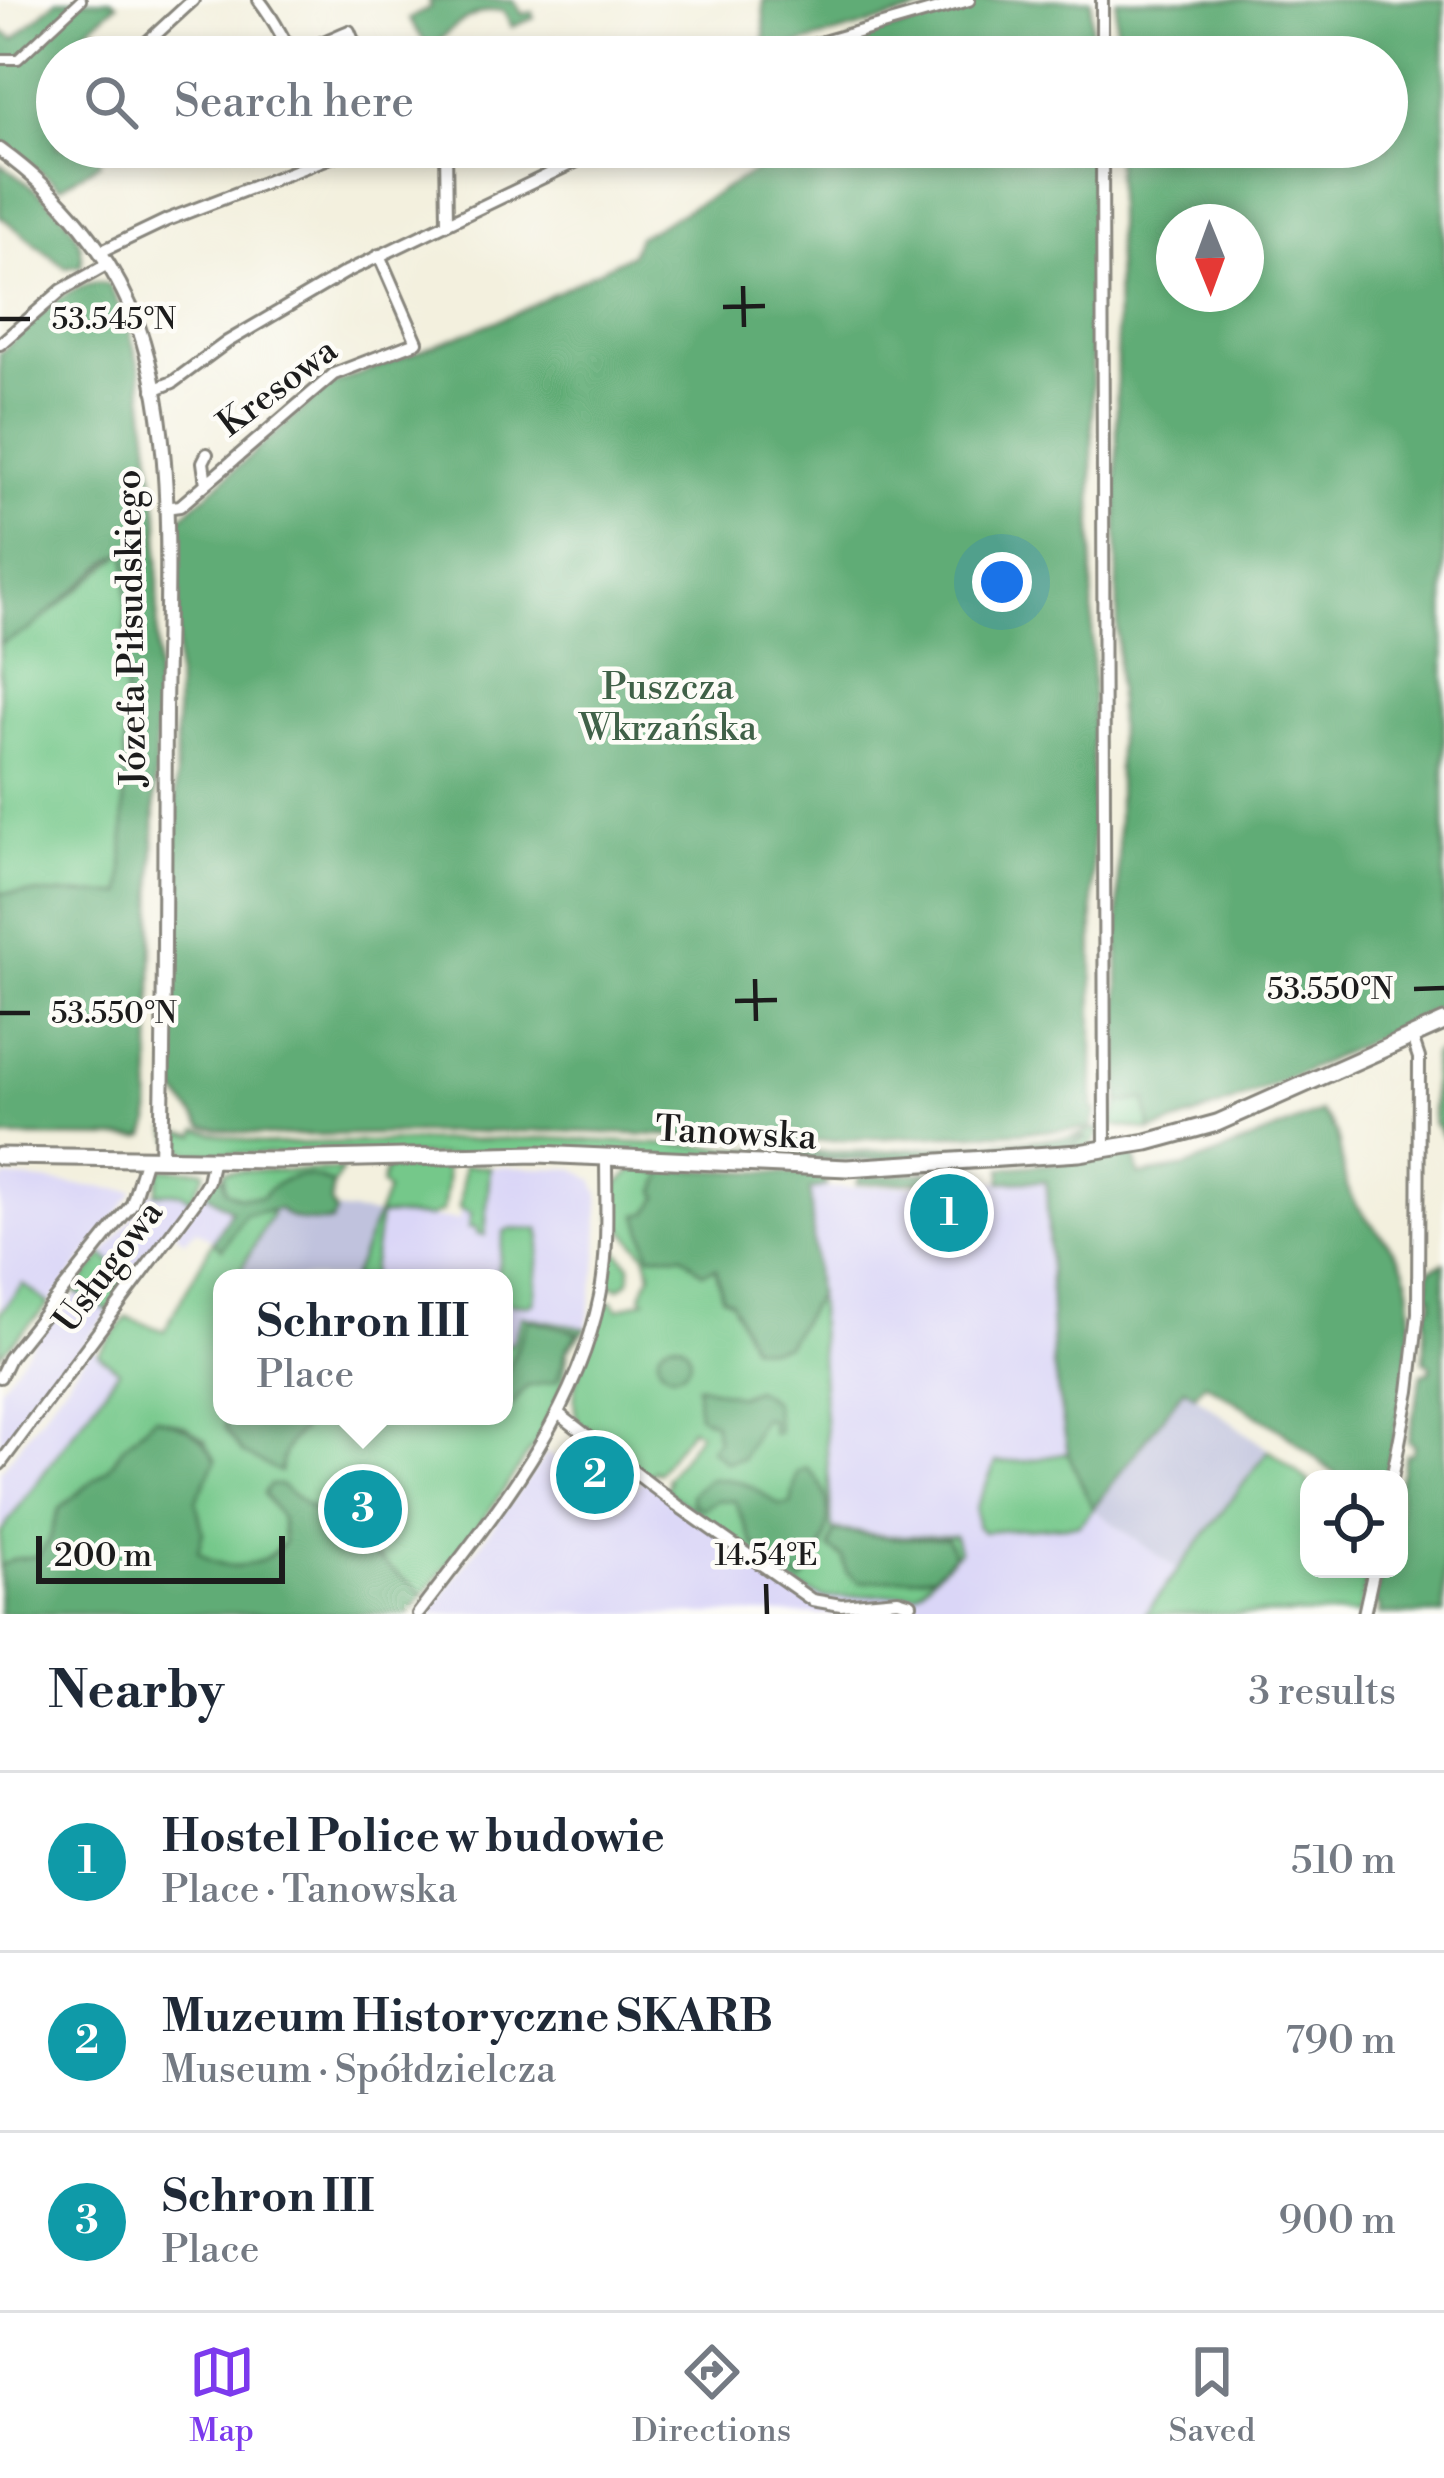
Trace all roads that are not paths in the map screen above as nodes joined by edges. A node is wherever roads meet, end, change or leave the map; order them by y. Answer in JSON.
{"nodes":[{"id":1,"x":81,"y":0,"type":"edge"},
{"id":2,"x":193,"y":0,"type":"edge"},
{"id":3,"x":259,"y":0,"type":"edge"},
{"id":4,"x":968,"y":0,"type":"edge"},
{"id":5,"x":1102,"y":0,"type":"edge"},
{"id":6,"x":43,"y":36,"type":"edge"},
{"id":7,"x":154,"y":36,"type":"edge"},
{"id":8,"x":279,"y":36,"type":"edge"},
{"id":9,"x":844,"y":36,"type":"edge"},
{"id":10,"x":1102,"y":36,"type":"edge"},
{"id":11,"x":36,"y":42,"type":"edge"},
{"id":12,"x":0,"y":59,"type":"edge"},
{"id":13,"x":0,"y":150,"type":"edge"},
{"id":14,"x":302,"y":168,"type":"edge"},
{"id":15,"x":446,"y":168,"type":"edge"},
{"id":16,"x":562,"y":168,"type":"edge"},
{"id":17,"x":1102,"y":168,"type":"edge"},
{"id":18,"x":447,"y":223,"type":"junction"},
{"id":19,"x":379,"y":255,"type":"junction"},
{"id":20,"x":104,"y":258,"type":"junction"},
{"id":21,"x":0,"y":321,"type":"edge"},
{"id":22,"x":11,"y":334,"type":"junction"},
{"id":23,"x":0,"y":344,"type":"edge"},
{"id":24,"x":153,"y":390,"type":"junction"},
{"id":25,"x":207,"y":454,"type":"dead end"},
{"id":26,"x":206,"y":484,"type":"junction"},
{"id":27,"x":165,"y":508,"type":"junction"},
{"id":28,"x":1444,"y":1022,"type":"edge"},
{"id":29,"x":1412,"y":1037,"type":"junction"},
{"id":30,"x":1105,"y":1150,"type":"junction"},
{"id":31,"x":0,"y":1156,"type":"edge"},
{"id":32,"x":607,"y":1157,"type":"junction"},
{"id":33,"x":154,"y":1158,"type":"junction"},
{"id":34,"x":213,"y":1159,"type":"junction"},
{"id":35,"x":0,"y":1377,"type":"edge"},
{"id":36,"x":560,"y":1414,"type":"junction"},
{"id":37,"x":0,"y":1464,"type":"edge"},
{"id":38,"x":1394,"y":1470,"type":"edge"},
{"id":39,"x":1372,"y":1578,"type":"edge"},
{"id":40,"x":911,"y":1604,"type":"dead end"},
{"id":41,"x":418,"y":1614,"type":"edge"},
{"id":42,"x":1364,"y":1614,"type":"edge"}],
"edges":[{"from":1,"to":6,"type":"street"},
{"from":2,"to":7,"type":"street"},
{"from":3,"to":8,"type":"street"},
{"from":4,"to":9,"type":"street"},
{"from":5,"to":10,"type":"street"},
{"from":11,"to":12,"type":"street"},
{"from":13,"to":20,"type":"street","name":"Józefa Piłsudskiego"},
{"from":14,"to":20,"type":"street"},
{"from":15,"to":18,"type":"street"},
{"from":16,"to":18,"type":"street","name":"Kresowa"},
{"from":17,"to":30,"type":"street"},
{"from":18,"to":19,"type":"street","name":"Kresowa"},
{"from":19,"to":24,"type":"street","name":"Kresowa"},
{"from":19,"to":26,"type":"street","name":"Kresowa"},
{"from":20,"to":22,"type":"street"},
{"from":20,"to":24,"type":"street","name":"Józefa Piłsudskiego"},
{"from":21,"to":22,"type":"street"},
{"from":22,"to":23,"type":"street"},
{"from":24,"to":27,"type":"street","name":"Józefa Piłsudskiego"},
{"from":25,"to":26,"type":"street"},
{"from":26,"to":27,"type":"street","name":"Kresowa"},
{"from":27,"to":33,"type":"street","name":"Józefa Piłsudskiego"},
{"from":28,"to":29,"type":"main road","name":"Tanowska"},
{"from":29,"to":30,"type":"main road","name":"Tanowska"},
{"from":29,"to":38,"type":"street"},
{"from":30,"to":32,"type":"main road","name":"Tanowska"},
{"from":31,"to":33,"type":"main road","name":"Tanowska"},
{"from":32,"to":34,"type":"main road","name":"Tanowska"},
{"from":32,"to":36,"type":"street"},
{"from":33,"to":34,"type":"main road","name":"Tanowska"},
{"from":33,"to":35,"type":"street","name":"Usługowa"},
{"from":34,"to":37,"type":"street","name":"Usługowa"},
{"from":36,"to":40,"type":"street"},
{"from":36,"to":41,"type":"street"},
{"from":39,"to":42,"type":"street"}]}
